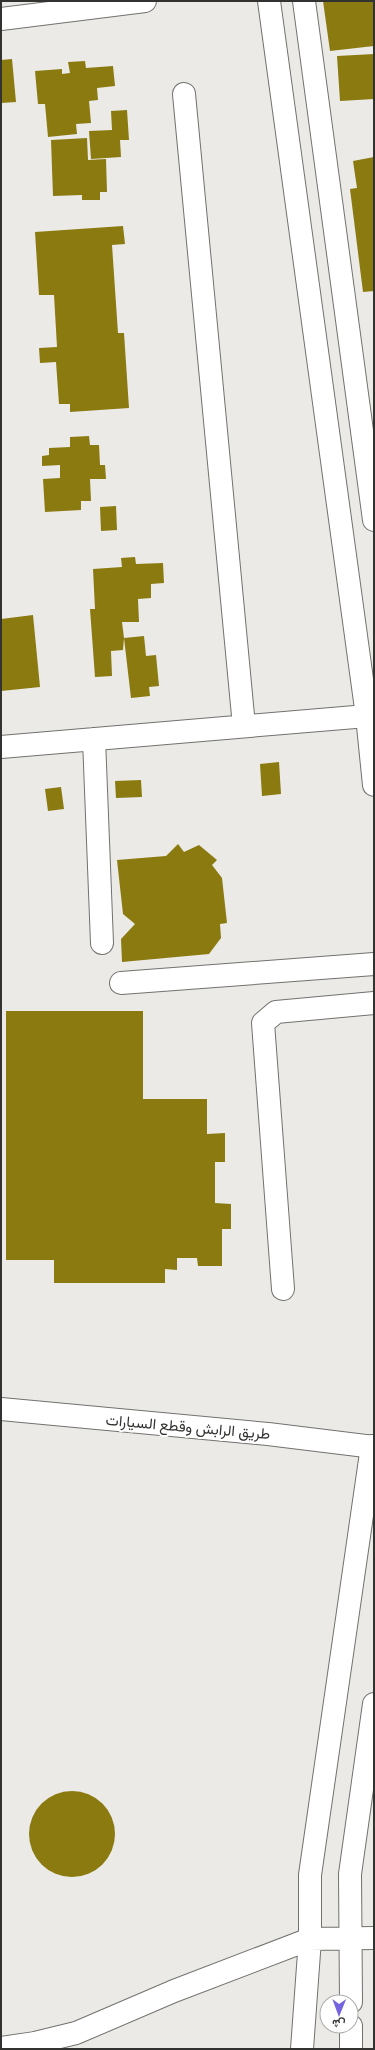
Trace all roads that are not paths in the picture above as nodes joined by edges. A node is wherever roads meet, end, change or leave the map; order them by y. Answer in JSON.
{"nodes":[{"id":1,"x":145,"y":1,"type":"edge"},
{"id":2,"x":269,"y":1,"type":"edge"},
{"id":3,"x":304,"y":1,"type":"edge"},
{"id":4,"x":1,"y":19,"type":"edge"},
{"id":5,"x":184,"y":94,"type":"dead end"},
{"id":6,"x":374,"y":520,"type":"edge"},
{"id":7,"x":367,"y":716,"type":"junction"},
{"id":8,"x":244,"y":726,"type":"junction"},
{"id":9,"x":94,"y":739,"type":"junction"},
{"id":10,"x":1,"y":747,"type":"edge"},
{"id":11,"x":373,"y":763,"type":"edge"},
{"id":12,"x":374,"y":785,"type":"edge"},
{"id":13,"x":102,"y":943,"type":"dead end"},
{"id":14,"x":374,"y":964,"type":"edge"},
{"id":15,"x":121,"y":983,"type":"dead end"},
{"id":16,"x":374,"y":1003,"type":"edge"},
{"id":17,"x":283,"y":1289,"type":"dead end"},
{"id":18,"x":1,"y":1409,"type":"edge"},
{"id":19,"x":373,"y":1442,"type":"edge"},
{"id":20,"x":374,"y":1704,"type":"edge"},
{"id":21,"x":374,"y":1938,"type":"edge"},
{"id":22,"x":310,"y":1939,"type":"junction"},
{"id":23,"x":351,"y":1939,"type":"junction"},
{"id":24,"x":351,"y":1994,"type":"edge"},
{"id":25,"x":351,"y":2034,"type":"edge"},
{"id":26,"x":1,"y":2048,"type":"edge"},
{"id":27,"x":302,"y":2049,"type":"edge"},
{"id":28,"x":351,"y":2049,"type":"edge"}],
"edges":[{"from":1,"to":4,"type":"street"},
{"from":2,"to":7,"type":"street"},
{"from":3,"to":6,"type":"street"},
{"from":5,"to":8,"type":"street"},
{"from":7,"to":8,"type":"street"},
{"from":7,"to":11,"type":"street"},
{"from":8,"to":9,"type":"street"},
{"from":9,"to":10,"type":"street"},
{"from":9,"to":13,"type":"street"},
{"from":11,"to":12,"type":"street"},
{"from":14,"to":15,"type":"street"},
{"from":16,"to":17,"type":"street"},
{"from":18,"to":19,"type":"street","name":"طريق الرابش وقطع السيارات"},
{"from":19,"to":22,"type":"street"},
{"from":20,"to":23,"type":"street"},
{"from":21,"to":23,"type":"street"},
{"from":22,"to":23,"type":"street"},
{"from":22,"to":26,"type":"street"},
{"from":22,"to":27,"type":"street"},
{"from":23,"to":24,"type":"street"},
{"from":25,"to":28,"type":"street"}]}
